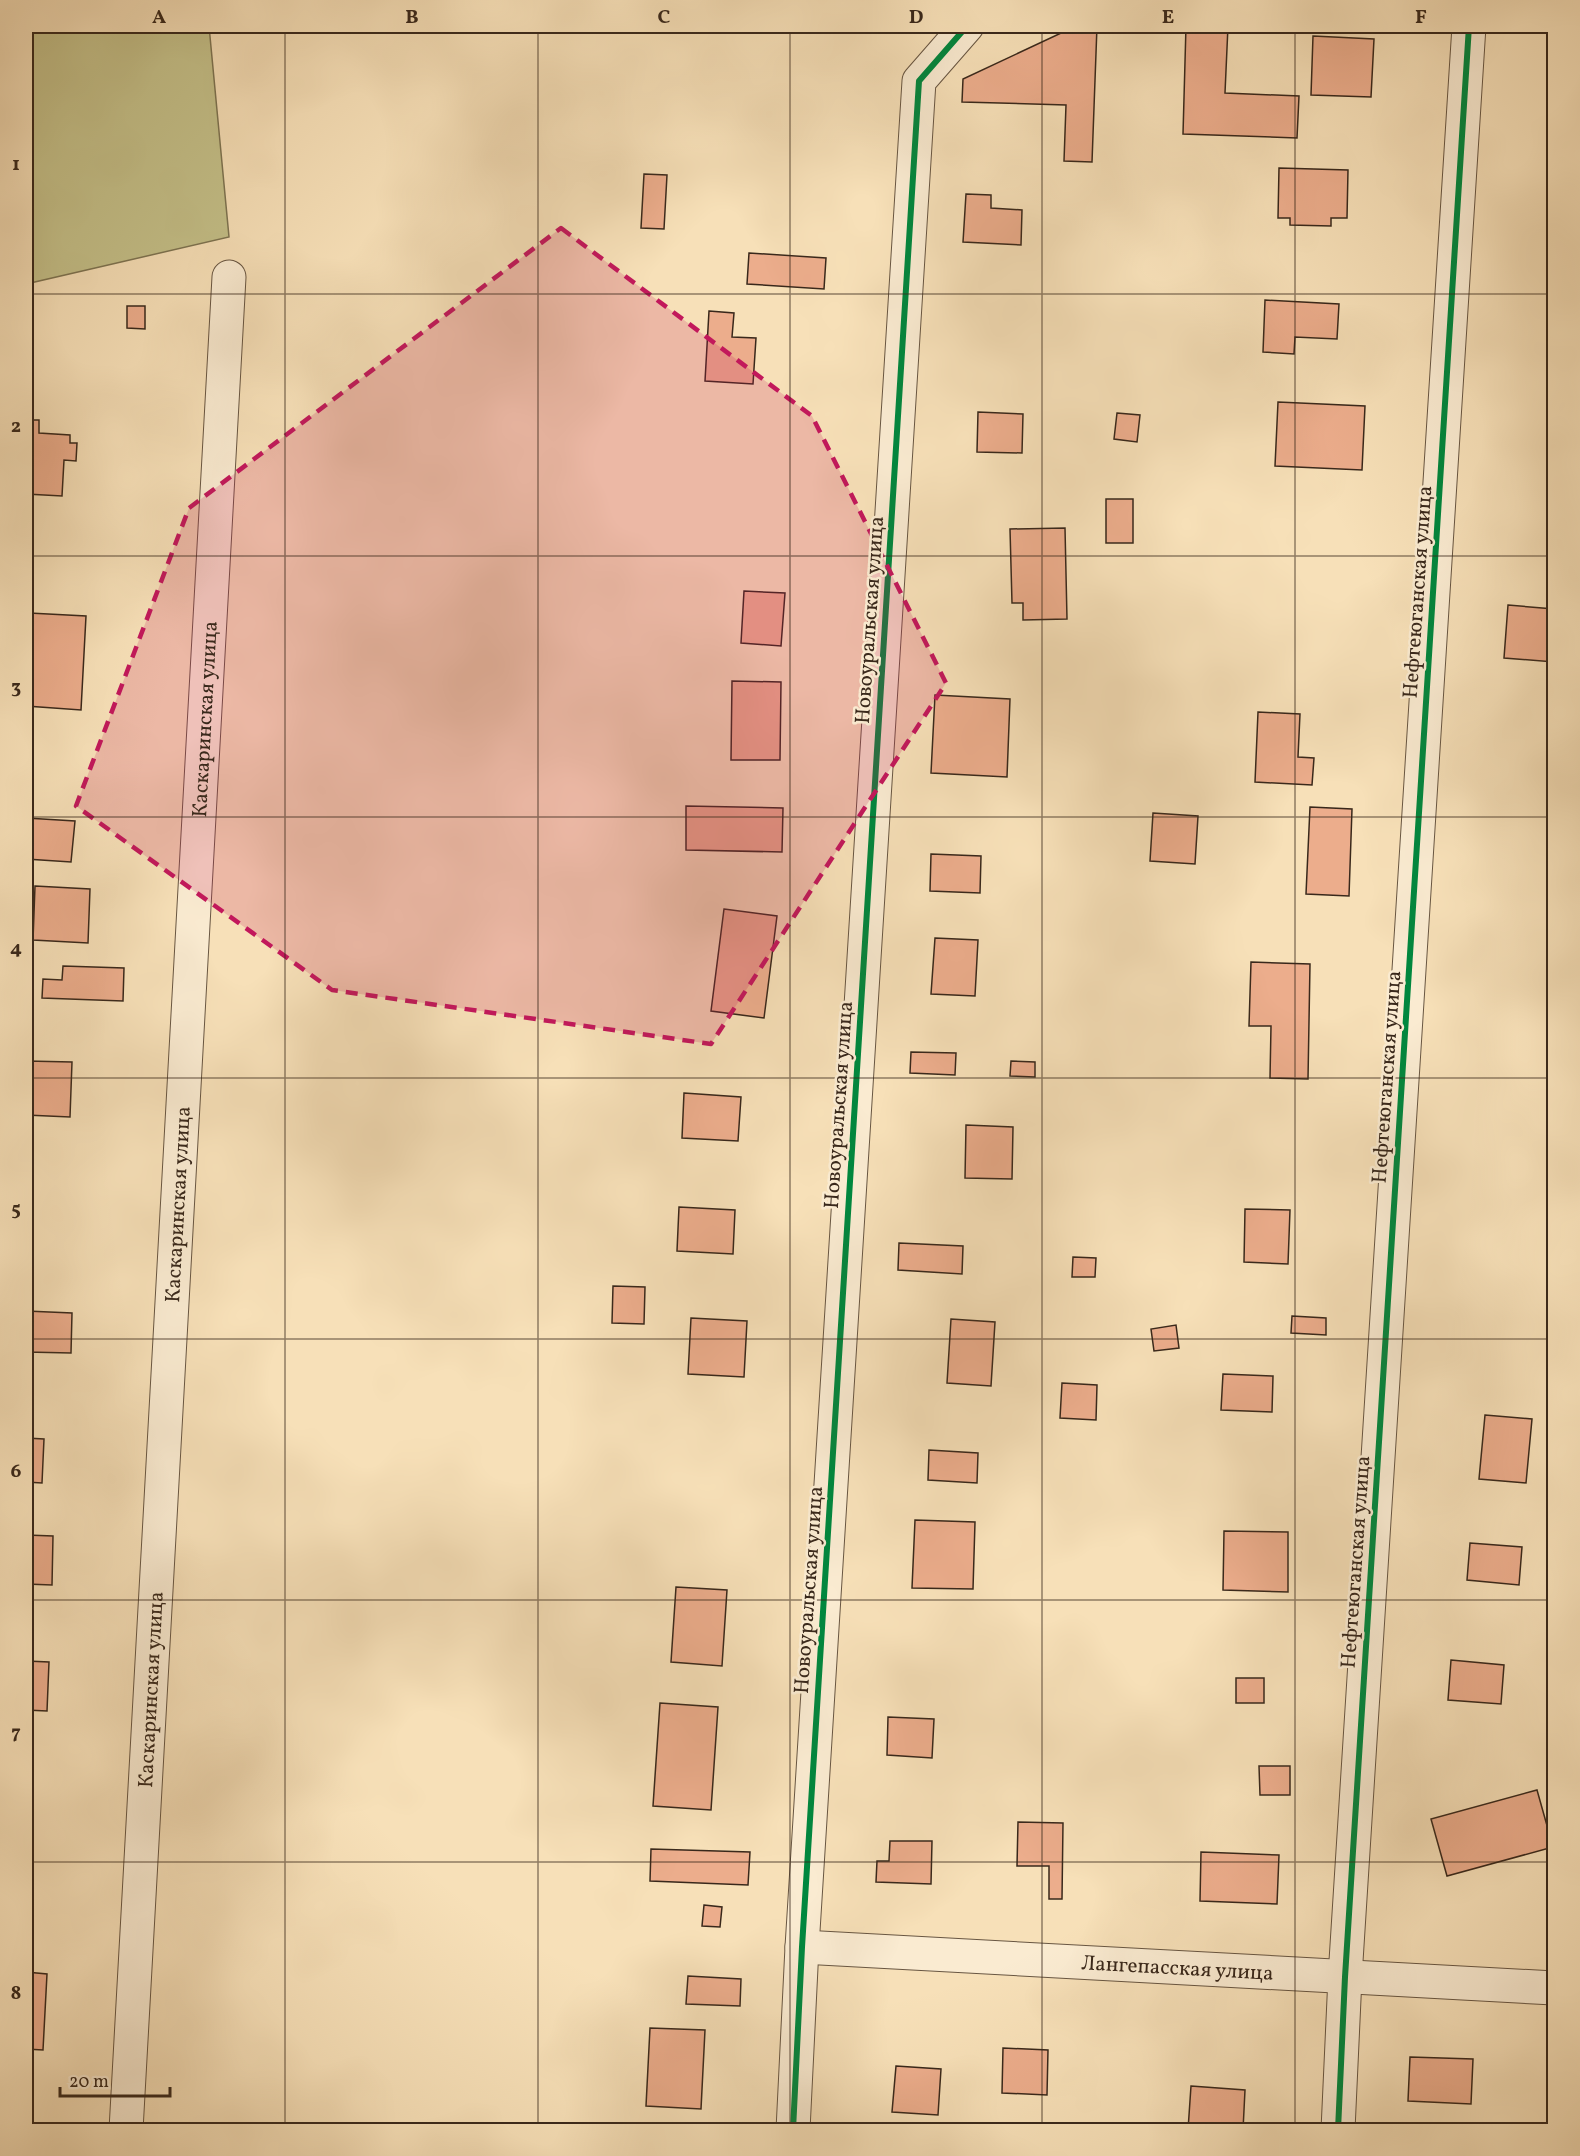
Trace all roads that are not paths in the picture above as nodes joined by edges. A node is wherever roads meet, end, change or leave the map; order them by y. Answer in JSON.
{"nodes":[{"id":1,"x":967,"y":26,"type":"edge"},
{"id":2,"x":1469,"y":26,"type":"edge"},
{"id":3,"x":228,"y":277,"type":"dead end"},
{"id":4,"x":802,"y":1947,"type":"junction"},
{"id":5,"x":1345,"y":1977,"type":"junction"},
{"id":6,"x":1554,"y":1988,"type":"edge"},
{"id":7,"x":126,"y":2130,"type":"edge"},
{"id":8,"x":793,"y":2130,"type":"edge"},
{"id":9,"x":1338,"y":2130,"type":"edge"}],
"edges":[{"from":1,"to":4,"type":"street","name":"Новоуральская улица"},
{"from":2,"to":5,"type":"street","name":"Нефтеюганская улица"},
{"from":3,"to":7,"type":"street","name":"Каскаринская улица"},
{"from":4,"to":5,"type":"street","name":"Лангепасская улица"},
{"from":4,"to":8,"type":"street","name":"Новоуральская улица"},
{"from":5,"to":6,"type":"street","name":"Лангепасская улица"},
{"from":5,"to":9,"type":"street","name":"Нефтеюганская улица"}]}
